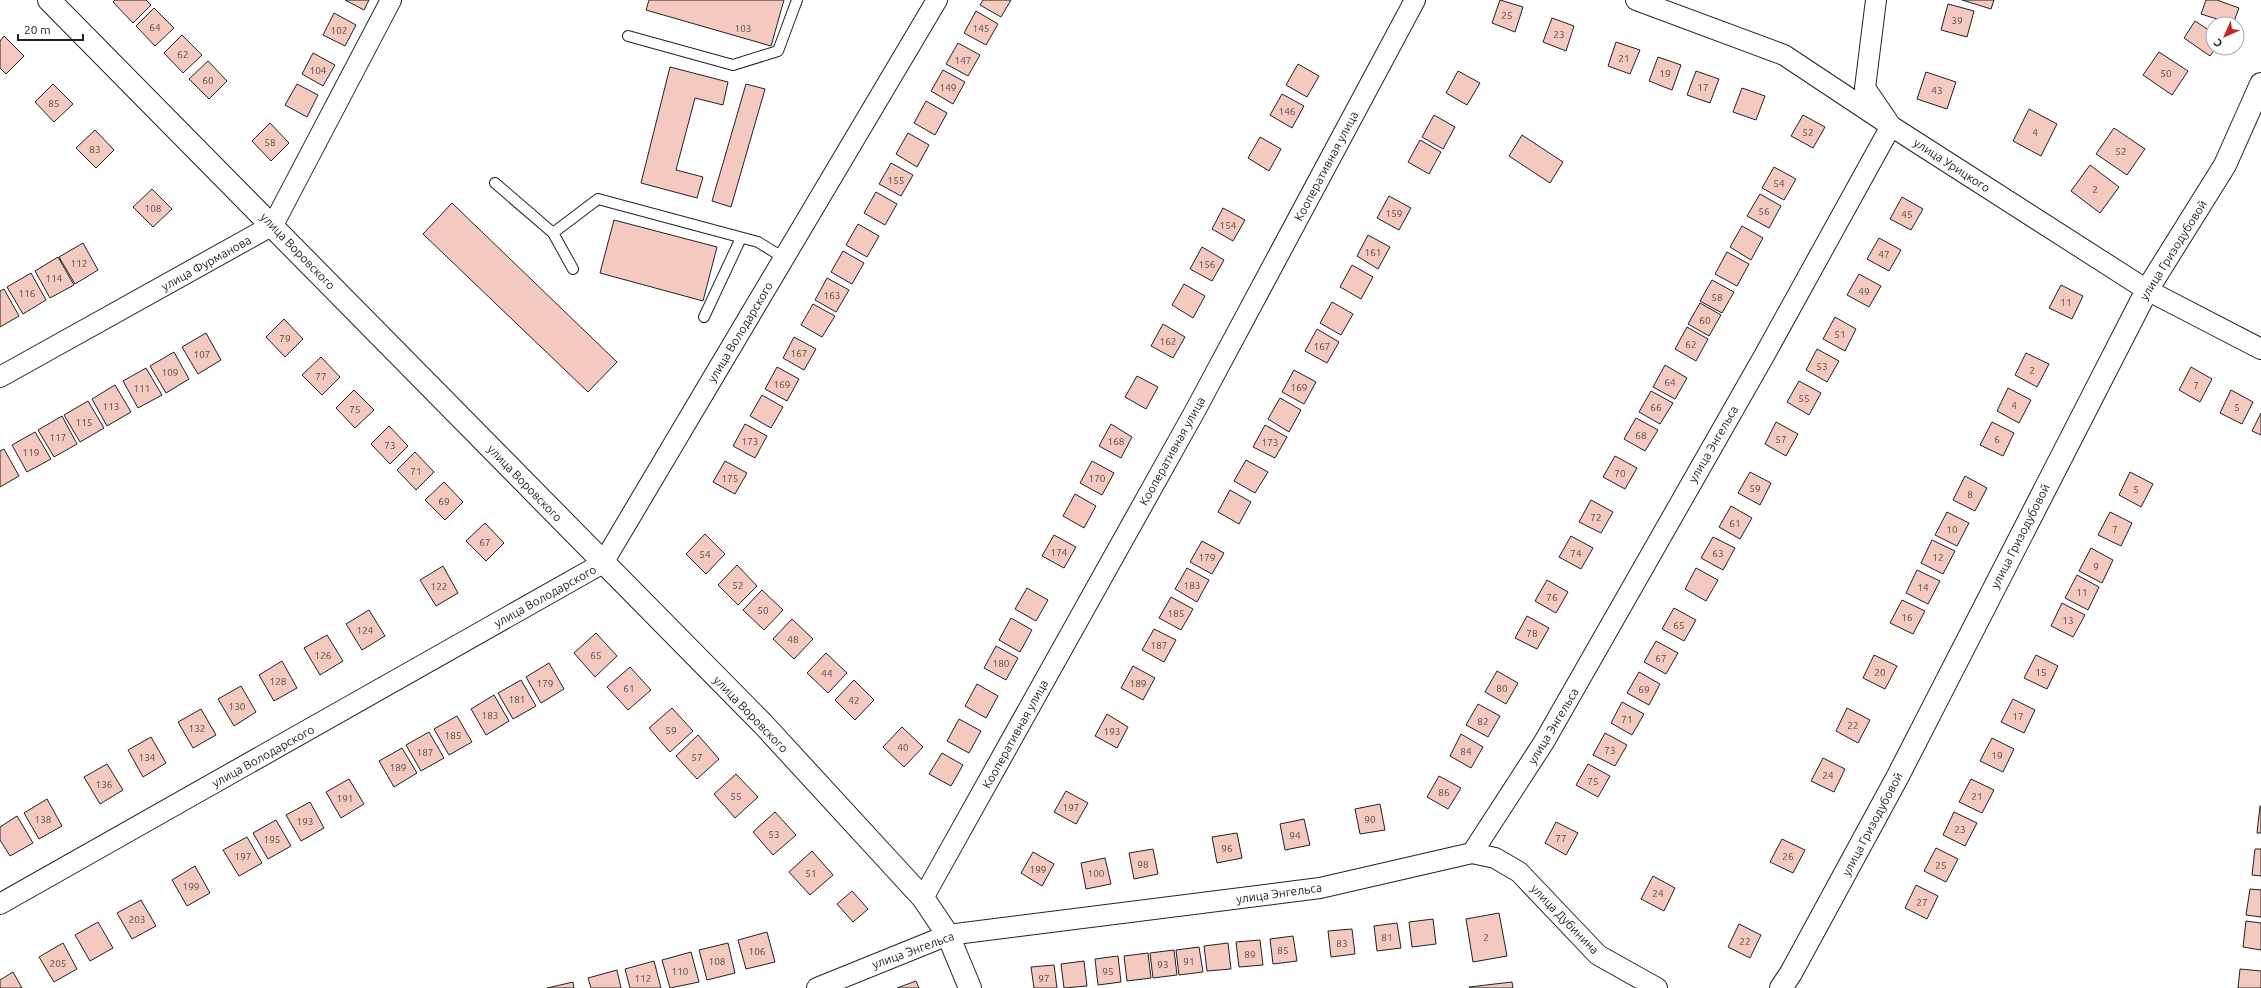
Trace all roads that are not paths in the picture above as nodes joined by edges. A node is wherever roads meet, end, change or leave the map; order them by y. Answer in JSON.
{"nodes":[{"id":1,"x":49,"y":0,"type":"edge"},
{"id":2,"x":391,"y":0,"type":"edge"},
{"id":3,"x":797,"y":0,"type":"edge"},
{"id":4,"x":937,"y":0,"type":"edge"},
{"id":5,"x":1415,"y":0,"type":"edge"},
{"id":6,"x":1636,"y":0,"type":"edge"},
{"id":7,"x":1876,"y":0,"type":"edge"},
{"id":8,"x":628,"y":36,"type":"dead end"},
{"id":9,"x":2261,"y":84,"type":"edge"},
{"id":10,"x":1891,"y":126,"type":"junction"},
{"id":11,"x":495,"y":183,"type":"dead end"},
{"id":12,"x":273,"y":225,"type":"junction"},
{"id":13,"x":553,"y":233,"type":"junction"},
{"id":14,"x":740,"y":238,"type":"junction"},
{"id":15,"x":784,"y":258,"type":"junction"},
{"id":16,"x":573,"y":269,"type":"dead end"},
{"id":17,"x":2147,"y":290,"type":"junction"},
{"id":18,"x":704,"y":316,"type":"dead end"},
{"id":19,"x":2261,"y":349,"type":"edge"},
{"id":20,"x":0,"y":377,"type":"edge"},
{"id":21,"x":604,"y":563,"type":"junction"},
{"id":22,"x":1472,"y":853,"type":"junction"},
{"id":23,"x":923,"y":898,"type":"junction"},
{"id":24,"x":0,"y":904,"type":"edge"},
{"id":25,"x":948,"y":935,"type":"junction"},
{"id":26,"x":817,"y":988,"type":"edge"},
{"id":27,"x":970,"y":988,"type":"edge"},
{"id":28,"x":1657,"y":988,"type":"edge"},
{"id":29,"x":1781,"y":988,"type":"edge"}],
"edges":[{"from":1,"to":12,"type":"street","name":"улица Воровского"},
{"from":2,"to":12,"type":"street"},
{"from":3,"to":8,"type":"lane"},
{"from":4,"to":15,"type":"street","name":"улица Володарского"},
{"from":5,"to":23,"type":"street","name":"Кооперативная улица"},
{"from":6,"to":10,"type":"street","name":"улица Урицкого"},
{"from":7,"to":10,"type":"street"},
{"from":9,"to":17,"type":"street","name":"улица Гризодубовой"},
{"from":10,"to":17,"type":"street","name":"улица Урицкого"},
{"from":10,"to":22,"type":"street","name":"улица Энгельса"},
{"from":11,"to":13,"type":"lane"},
{"from":12,"to":20,"type":"street","name":"улица Фурманова"},
{"from":12,"to":21,"type":"street","name":"улица Воровского"},
{"from":13,"to":14,"type":"lane"},
{"from":13,"to":16,"type":"lane"},
{"from":14,"to":15,"type":"lane"},
{"from":14,"to":18,"type":"lane"},
{"from":15,"to":21,"type":"street","name":"улица Володарского"},
{"from":17,"to":19,"type":"street","name":"улица Урицкого"},
{"from":17,"to":29,"type":"street","name":"улица Гризодубовой"},
{"from":21,"to":23,"type":"street","name":"улица Воровского"},
{"from":21,"to":24,"type":"street","name":"улица Володарского"},
{"from":22,"to":25,"type":"street","name":"улица Энгельса"},
{"from":22,"to":28,"type":"street","name":"улица Дубинина"},
{"from":23,"to":25,"type":"street","name":"улица Воровского"},
{"from":25,"to":26,"type":"street","name":"улица Энгельса"},
{"from":25,"to":27,"type":"street","name":"улица Воровского"}]}
